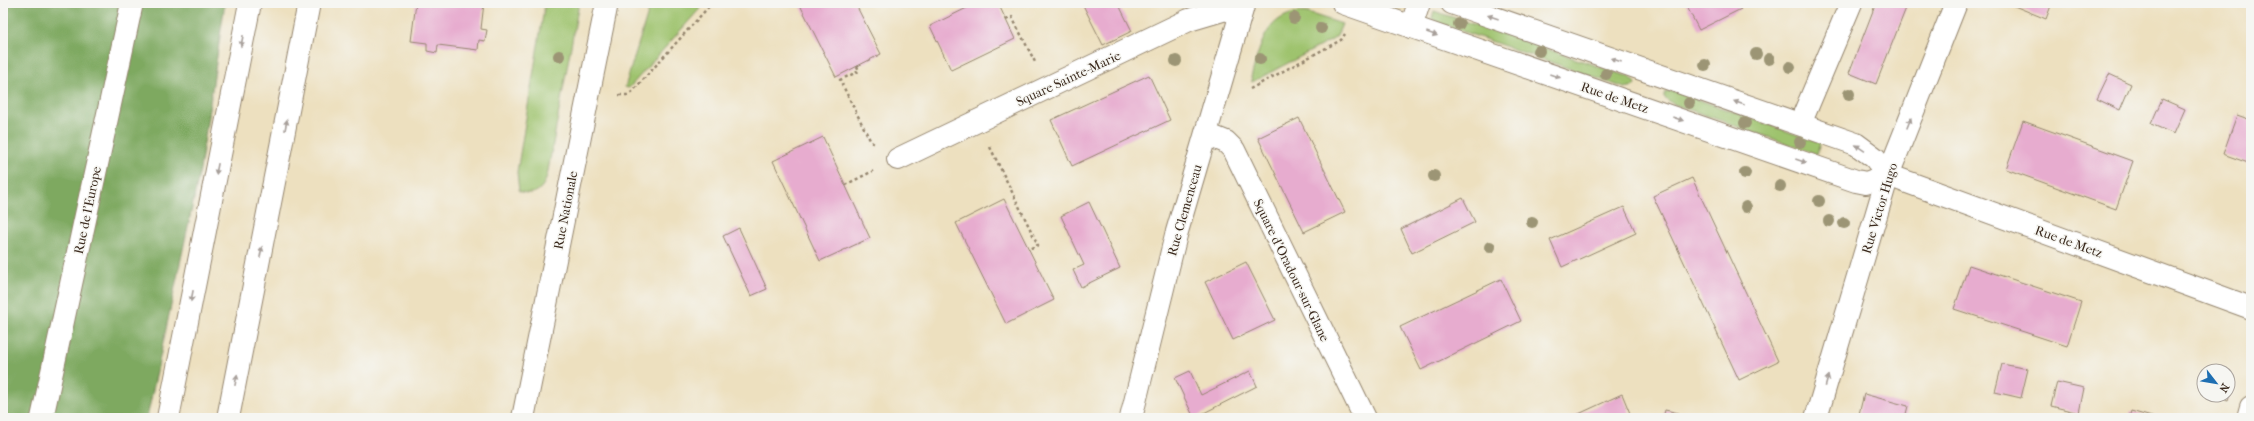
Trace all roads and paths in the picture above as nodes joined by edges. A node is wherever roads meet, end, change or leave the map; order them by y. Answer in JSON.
{"nodes":[{"id":1,"x":132,"y":3,"type":"edge"},
{"id":2,"x":250,"y":3,"type":"edge"},
{"id":3,"x":309,"y":3,"type":"edge"},
{"id":4,"x":607,"y":3,"type":"edge"},
{"id":5,"x":712,"y":3,"type":"edge"},
{"id":6,"x":1343,"y":3,"type":"edge"},
{"id":7,"x":1419,"y":3,"type":"edge"},
{"id":8,"x":1452,"y":3,"type":"edge"},
{"id":9,"x":1851,"y":3,"type":"edge"},
{"id":10,"x":1956,"y":3,"type":"edge"},
{"id":11,"x":1242,"y":9,"type":"edge"},
{"id":12,"x":1006,"y":20,"type":"dead end"},
{"id":13,"x":1411,"y":27,"type":"junction"},
{"id":14,"x":1348,"y":28,"type":"dead end"},
{"id":15,"x":857,"y":66,"type":"dead end"},
{"id":16,"x":1661,"y":75,"type":"junction"},
{"id":17,"x":1048,"y":88,"type":"junction"},
{"id":18,"x":1244,"y":90,"type":"dead end"},
{"id":19,"x":618,"y":95,"type":"dead end"},
{"id":20,"x":1650,"y":109,"type":"junction"},
{"id":21,"x":977,"y":122,"type":"junction"},
{"id":22,"x":1800,"y":124,"type":"junction"},
{"id":23,"x":1206,"y":134,"type":"junction"},
{"id":24,"x":898,"y":159,"type":"joint"},
{"id":25,"x":1888,"y":175,"type":"junction"},
{"id":26,"x":1029,"y":250,"type":"dead end"},
{"id":27,"x":2251,"y":308,"type":"edge"},
{"id":28,"x":2251,"y":408,"type":"edge"},
{"id":29,"x":42,"y":418,"type":"edge"},
{"id":30,"x":168,"y":418,"type":"edge"},
{"id":31,"x":228,"y":418,"type":"edge"},
{"id":32,"x":523,"y":418,"type":"edge"},
{"id":33,"x":1131,"y":418,"type":"edge"},
{"id":34,"x":1365,"y":418,"type":"edge"},
{"id":35,"x":1816,"y":418,"type":"edge"},
{"id":36,"x":2248,"y":418,"type":"edge"}],
"edges":[{"from":1,"to":29,"type":"main road","name":"Rue de l'Europe"},
{"from":2,"to":30,"type":"main road","one_way":true},
{"from":31,"to":3,"type":"main road","one_way":true},
{"from":4,"to":32,"type":"main road","name":"Rue Nationale"},
{"from":5,"to":19,"type":"path"},
{"from":6,"to":13,"type":"main road","name":"Rue de Metz"},
{"from":7,"to":13,"type":"main road"},
{"from":16,"to":8,"type":"main road","one_way":true},
{"from":9,"to":22,"type":"main road"},
{"from":25,"to":10,"type":"main road","name":"Rue Victor Hugo","one_way":true},
{"from":11,"to":17,"type":"main road","name":"Square Sainte-Marie"},
{"from":11,"to":23,"type":"main road","name":"Rue Clemenceau"},
{"from":12,"to":17,"type":"path"},
{"from":13,"to":20,"type":"main road","name":"Rue de Metz","one_way":true},
{"from":14,"to":18,"type":"path"},
{"from":15,"to":24,"type":"path"},
{"from":16,"to":20,"type":"main road"},
{"from":22,"to":16,"type":"main road","one_way":true},
{"from":17,"to":21,"type":"main road","name":"Square Sainte-Marie"},
{"from":20,"to":25,"type":"main road","name":"Rue de Metz","one_way":true},
{"from":21,"to":24,"type":"main road","name":"Square Sainte-Marie"},
{"from":21,"to":26,"type":"path"},
{"from":25,"to":22,"type":"main road","one_way":true},
{"from":23,"to":33,"type":"main road","name":"Rue Clemenceau"},
{"from":23,"to":34,"type":"main road","name":"Square d'Oradour-sur-Glane"},
{"from":25,"to":27,"type":"main road","name":"Rue de Metz"},
{"from":35,"to":25,"type":"main road","name":"Rue Victor Hugo","one_way":true},
{"from":28,"to":36,"type":"main road"}]}
